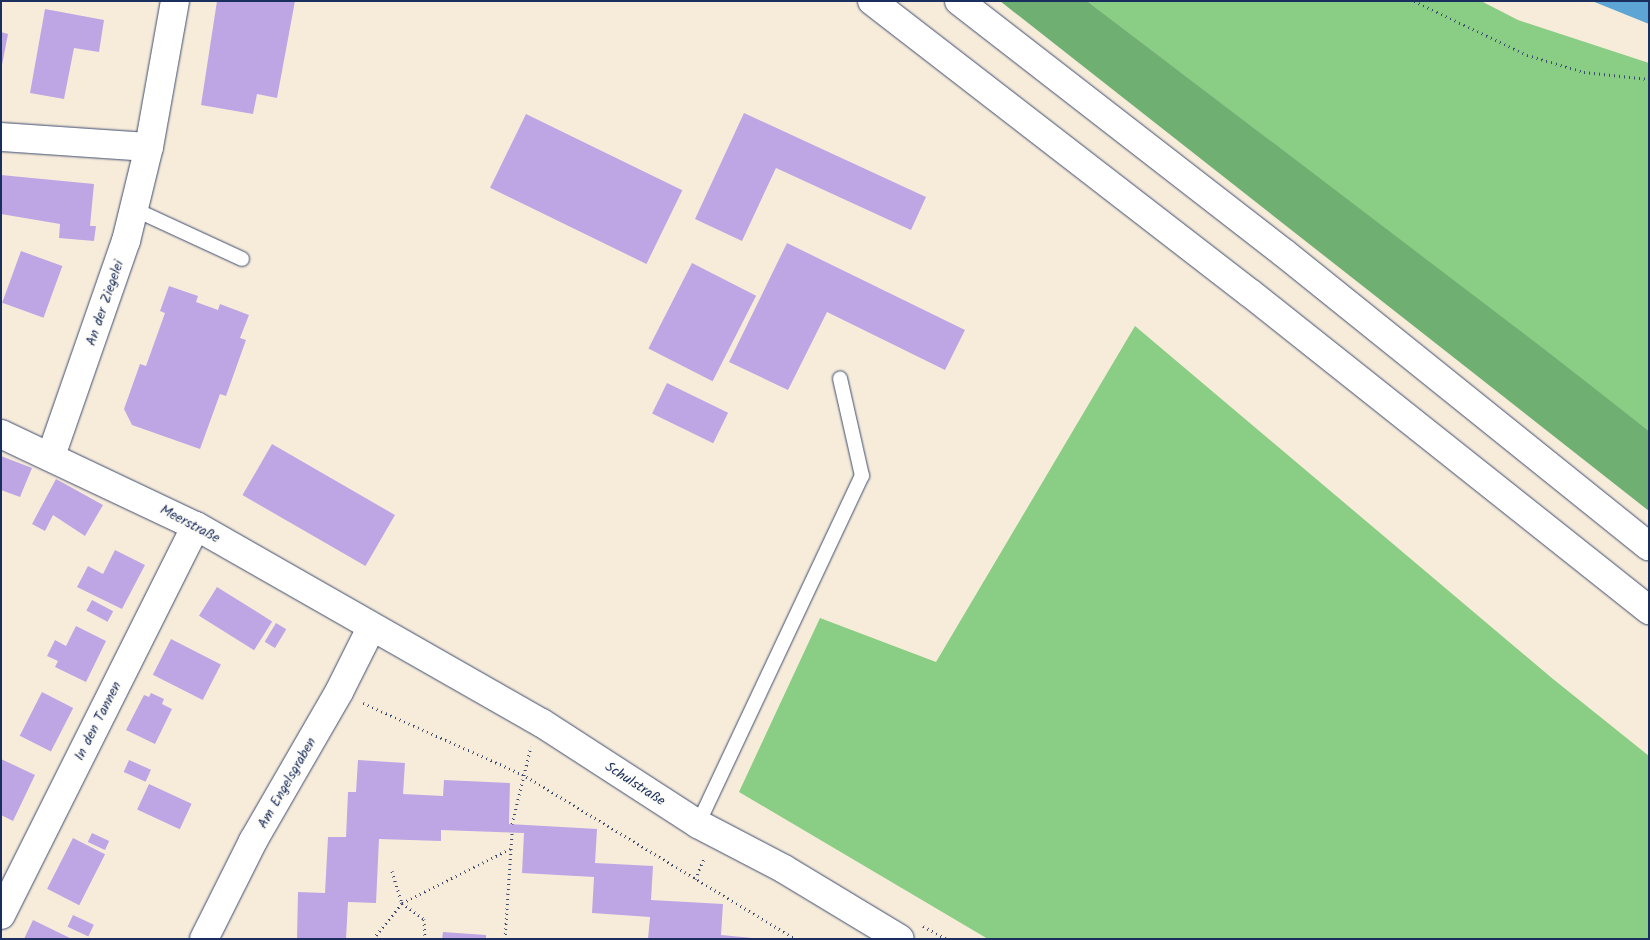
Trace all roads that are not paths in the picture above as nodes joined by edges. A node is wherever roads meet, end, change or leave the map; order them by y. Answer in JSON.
{"nodes":[{"id":1,"x":174,"y":1,"type":"edge"},
{"id":2,"x":872,"y":1,"type":"edge"},
{"id":3,"x":958,"y":1,"type":"edge"},
{"id":4,"x":1,"y":137,"type":"edge"},
{"id":5,"x":149,"y":147,"type":"junction"},
{"id":6,"x":134,"y":209,"type":"junction"},
{"id":7,"x":242,"y":258,"type":"dead end"},
{"id":8,"x":840,"y":378,"type":"dead end"},
{"id":9,"x":1,"y":434,"type":"edge"},
{"id":10,"x":51,"y":456,"type":"junction"},
{"id":11,"x":196,"y":526,"type":"junction"},
{"id":12,"x":1649,"y":546,"type":"edge"},
{"id":13,"x":1649,"y":610,"type":"edge"},
{"id":14,"x":371,"y":628,"type":"junction"},
{"id":15,"x":698,"y":824,"type":"junction"},
{"id":16,"x":1,"y":915,"type":"edge"},
{"id":17,"x":204,"y":939,"type":"edge"},
{"id":18,"x":900,"y":939,"type":"edge"}],
"edges":[{"from":1,"to":5,"type":"main road","name":"An der Ziegelei"},
{"from":2,"to":13,"type":"main road"},
{"from":3,"to":12,"type":"main road"},
{"from":4,"to":5,"type":"main road"},
{"from":5,"to":6,"type":"main road","name":"An der Ziegelei"},
{"from":6,"to":7,"type":"lane"},
{"from":6,"to":10,"type":"main road","name":"An der Ziegelei"},
{"from":8,"to":15,"type":"lane"},
{"from":9,"to":10,"type":"main road","name":"Meerstraße"},
{"from":10,"to":11,"type":"main road","name":"Meerstraße"},
{"from":11,"to":14,"type":"main road","name":"Meerstraße"},
{"from":11,"to":16,"type":"main road","name":"In den Tannen"},
{"from":14,"to":15,"type":"main road","name":"Schulstraße"},
{"from":14,"to":17,"type":"main road","name":"Am Engelsgraben"},
{"from":15,"to":18,"type":"main road","name":"Schulstraße"}]}
